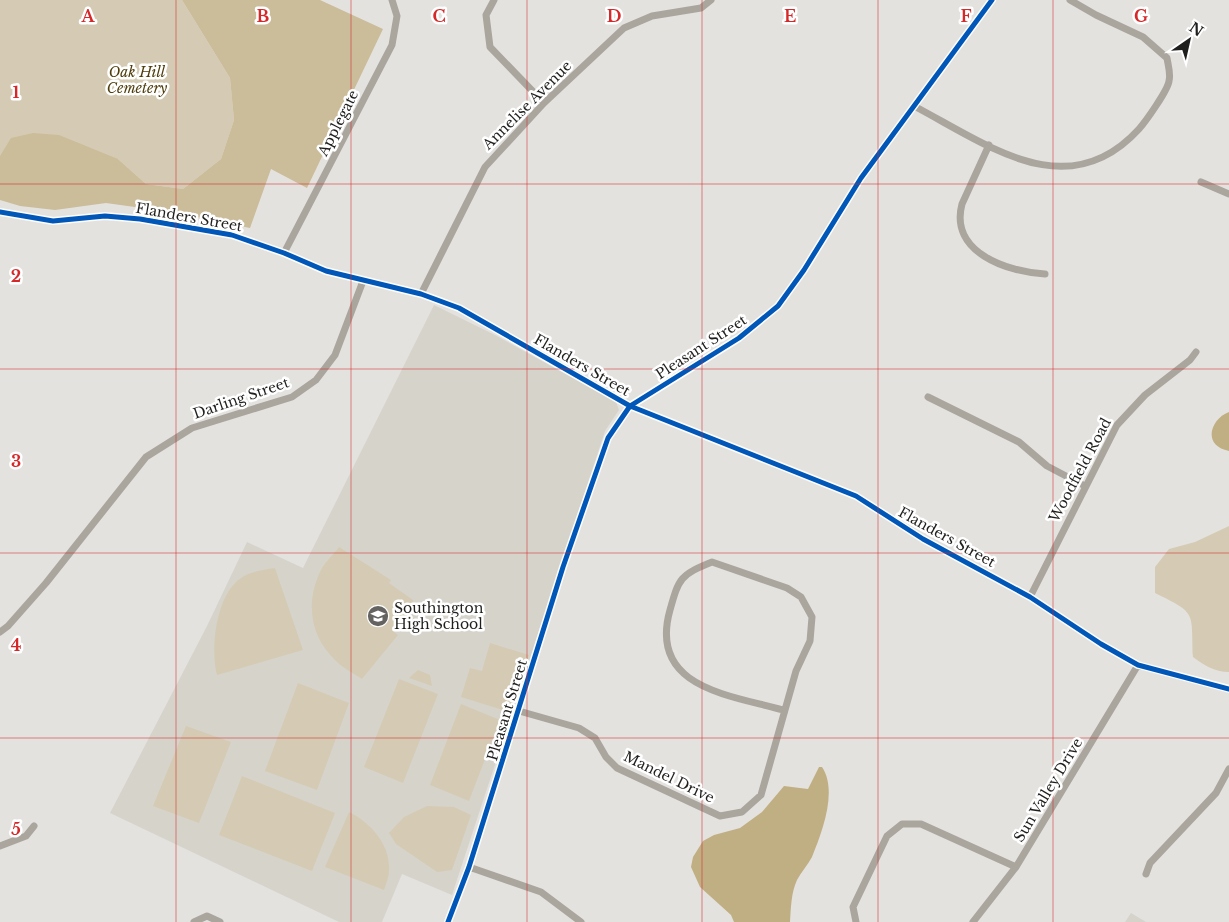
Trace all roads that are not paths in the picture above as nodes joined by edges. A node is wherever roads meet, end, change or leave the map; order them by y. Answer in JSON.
{"nodes":[{"id":1,"x":392,"y":0,"type":"edge"},
{"id":2,"x":494,"y":0,"type":"edge"},
{"id":3,"x":711,"y":0,"type":"edge"},
{"id":4,"x":991,"y":0,"type":"edge"},
{"id":5,"x":1070,"y":0,"type":"edge"},
{"id":6,"x":544,"y":103,"type":"junction"},
{"id":7,"x":914,"y":106,"type":"junction"},
{"id":8,"x":989,"y":145,"type":"junction"},
{"id":9,"x":1201,"y":182,"type":"dead end"},
{"id":10,"x":1229,"y":194,"type":"edge"},
{"id":11,"x":0,"y":212,"type":"edge"},
{"id":12,"x":284,"y":253,"type":"junction"},
{"id":13,"x":1045,"y":274,"type":"dead end"},
{"id":14,"x":363,"y":281,"type":"junction"},
{"id":15,"x":421,"y":294,"type":"junction"},
{"id":16,"x":1196,"y":352,"type":"dead end"},
{"id":17,"x":928,"y":397,"type":"dead end"},
{"id":18,"x":630,"y":406,"type":"junction"},
{"id":19,"x":1085,"y":486,"type":"junction"},
{"id":20,"x":1030,"y":597,"type":"junction"},
{"id":21,"x":0,"y":632,"type":"edge"},
{"id":22,"x":1138,"y":665,"type":"junction"},
{"id":23,"x":1229,"y":689,"type":"edge"},
{"id":24,"x":783,"y":710,"type":"junction"},
{"id":25,"x":519,"y":711,"type":"junction"},
{"id":26,"x":1229,"y":769,"type":"edge"},
{"id":27,"x":34,"y":826,"type":"dead end"},
{"id":28,"x":0,"y":846,"type":"edge"},
{"id":29,"x":469,"y":867,"type":"junction"},
{"id":30,"x":1016,"y":867,"type":"junction"},
{"id":31,"x":1146,"y":874,"type":"dead end"},
{"id":32,"x":194,"y":922,"type":"edge"},
{"id":33,"x":220,"y":922,"type":"edge"},
{"id":34,"x":448,"y":922,"type":"edge"},
{"id":35,"x":581,"y":922,"type":"edge"},
{"id":36,"x":856,"y":922,"type":"edge"},
{"id":37,"x":973,"y":922,"type":"edge"}],
"edges":[{"from":1,"to":12,"type":"street","name":"Applegate"},
{"from":2,"to":6,"type":"street"},
{"from":3,"to":6,"type":"street","name":"Annelise Avenue"},
{"from":4,"to":7,"type":"street","name":"Pleasant Street"},
{"from":5,"to":8,"type":"street"},
{"from":6,"to":15,"type":"street","name":"Annelise Avenue"},
{"from":7,"to":8,"type":"street"},
{"from":7,"to":18,"type":"street","name":"Pleasant Street"},
{"from":8,"to":13,"type":"street"},
{"from":9,"to":10,"type":"street"},
{"from":11,"to":12,"type":"street","name":"Flanders Street"},
{"from":12,"to":14,"type":"street","name":"Flanders Street"},
{"from":14,"to":15,"type":"street","name":"Flanders Street"},
{"from":14,"to":21,"type":"street","name":"Darling Street"},
{"from":15,"to":18,"type":"street","name":"Flanders Street"},
{"from":16,"to":19,"type":"street","name":"Woodfield Road"},
{"from":17,"to":19,"type":"street"},
{"from":18,"to":20,"type":"street","name":"Flanders Street"},
{"from":18,"to":25,"type":"street","name":"Pleasant Street"},
{"from":19,"to":20,"type":"street","name":"Woodfield Road"},
{"from":20,"to":22,"type":"street","name":"Flanders Street"},
{"from":22,"to":23,"type":"street","name":"Flanders Street"},
{"from":22,"to":30,"type":"street","name":"Sun Valley Drive"},
{"from":24,"to":24,"type":"street","name":"Mandel Drive"},
{"from":24,"to":25,"type":"street","name":"Mandel Drive"},
{"from":25,"to":29,"type":"street","name":"Pleasant Street"},
{"from":26,"to":31,"type":"street"},
{"from":27,"to":28,"type":"street"},
{"from":29,"to":34,"type":"street","name":"Pleasant Street"},
{"from":29,"to":35,"type":"street"},
{"from":30,"to":36,"type":"street"},
{"from":30,"to":37,"type":"street","name":"Sun Valley Drive"},
{"from":32,"to":33,"type":"street"}]}
